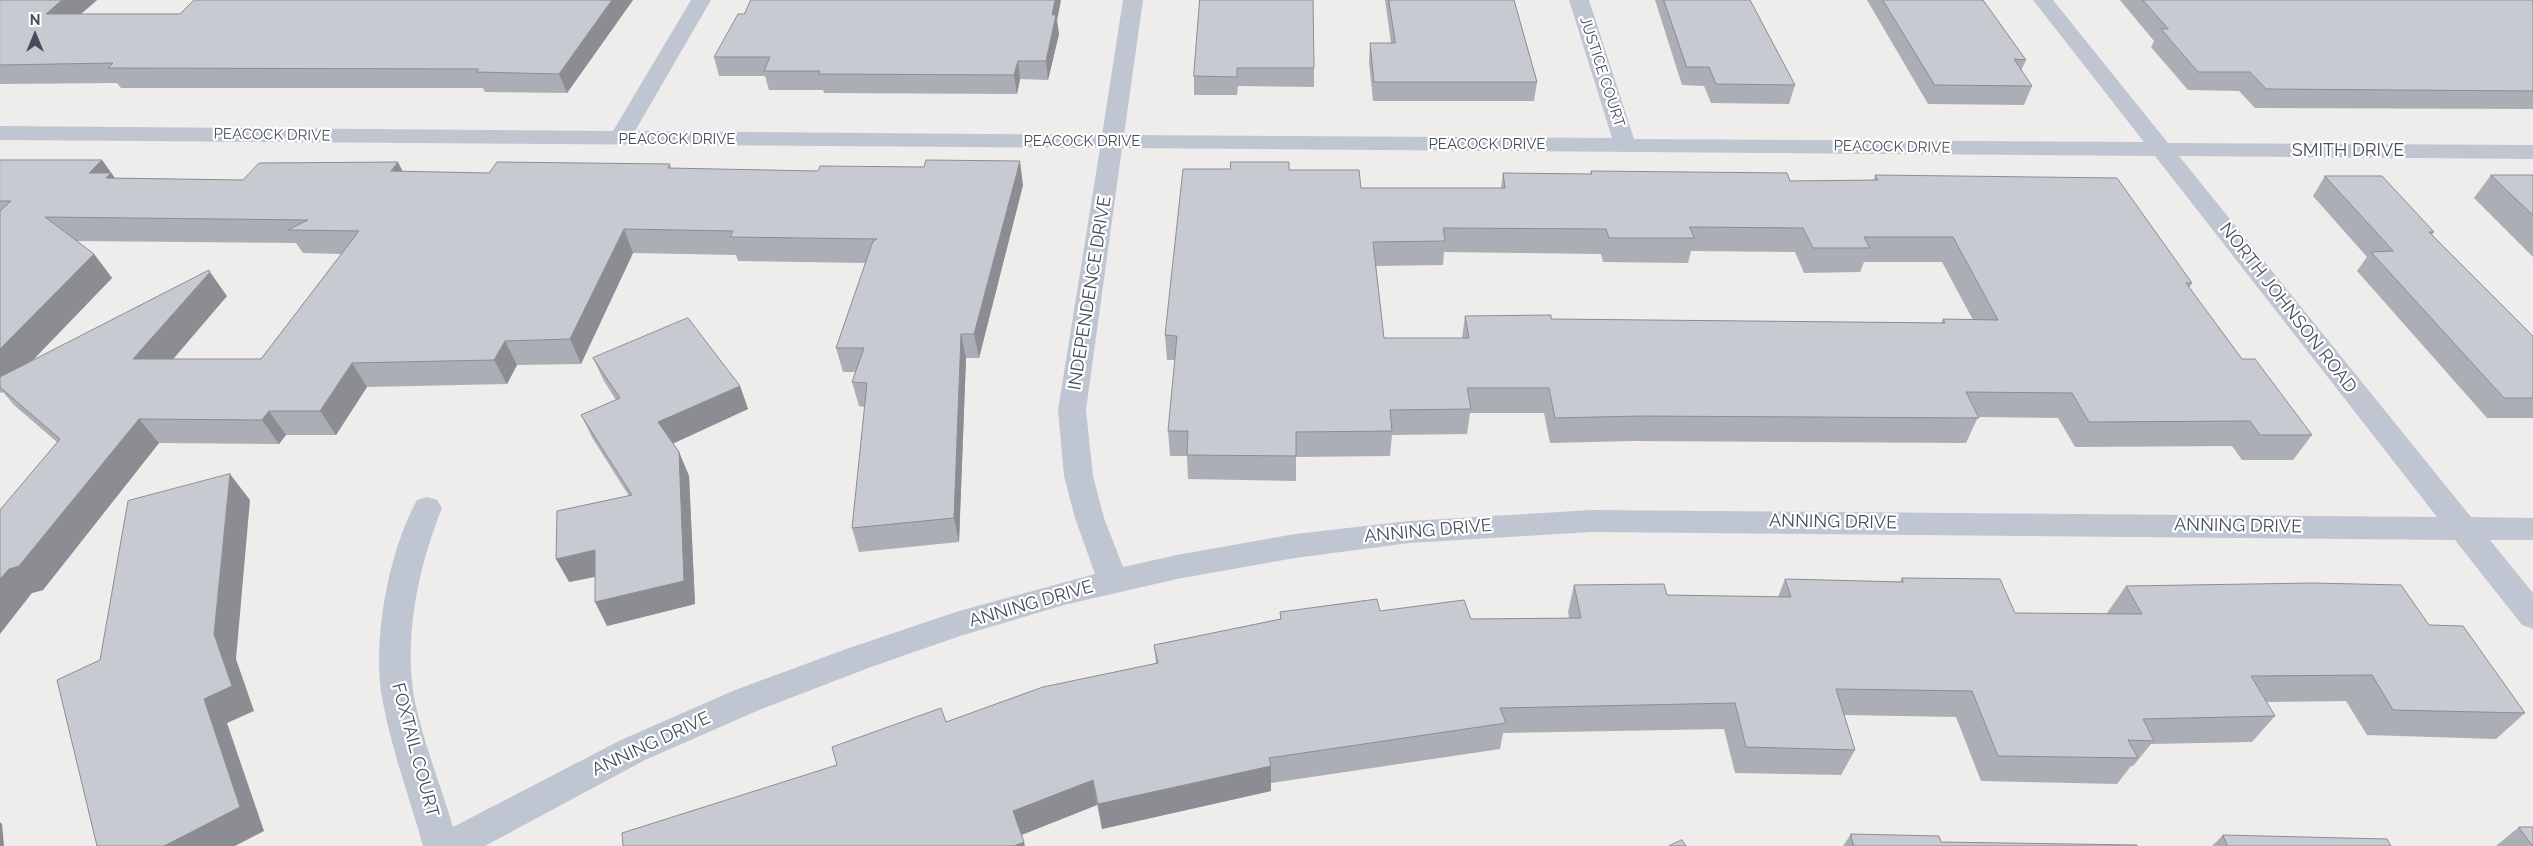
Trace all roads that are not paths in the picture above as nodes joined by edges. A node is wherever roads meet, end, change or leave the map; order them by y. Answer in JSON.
{"nodes":[{"id":1,"x":700,"y":0,"type":"edge"},
{"id":2,"x":1133,"y":0,"type":"edge"},
{"id":3,"x":1579,"y":0,"type":"edge"},
{"id":4,"x":2043,"y":0,"type":"edge"},
{"id":5,"x":0,"y":133,"type":"edge"},
{"id":6,"x":620,"y":138,"type":"junction"},
{"id":7,"x":1113,"y":142,"type":"junction"},
{"id":8,"x":1625,"y":145,"type":"junction"},
{"id":9,"x":2163,"y":150,"type":"junction"},
{"id":10,"x":2533,"y":152,"type":"edge"},
{"id":11,"x":427,"y":508,"type":"dead end"},
{"id":12,"x":2463,"y":528,"type":"junction"},
{"id":13,"x":2533,"y":529,"type":"edge"},
{"id":14,"x":1113,"y":581,"type":"junction"},
{"id":15,"x":2533,"y":616,"type":"edge"},
{"id":16,"x":441,"y":846,"type":"edge"},
{"id":17,"x":451,"y":846,"type":"edge"}],
"edges":[{"from":1,"to":6,"type":"street"},
{"from":2,"to":7,"type":"street","name":"INDEPENDENCE DRIVE"},
{"from":3,"to":8,"type":"street","name":"JUSTICE COURT"},
{"from":4,"to":9,"type":"street","name":"NORTH JOHNSON ROAD"},
{"from":5,"to":6,"type":"street","name":"PEACOCK DRIVE"},
{"from":6,"to":7,"type":"street","name":"PEACOCK DRIVE"},
{"from":7,"to":8,"type":"street","name":"PEACOCK DRIVE"},
{"from":7,"to":14,"type":"street","name":"INDEPENDENCE DRIVE"},
{"from":8,"to":9,"type":"street","name":"PEACOCK DRIVE"},
{"from":9,"to":10,"type":"street","name":"SMITH DRIVE"},
{"from":9,"to":12,"type":"street","name":"NORTH JOHNSON ROAD"},
{"from":11,"to":16,"type":"street","name":"FOXTAIL COURT"},
{"from":12,"to":13,"type":"street","name":"ANNING DRIVE"},
{"from":12,"to":14,"type":"street","name":"ANNING DRIVE"},
{"from":12,"to":15,"type":"street","name":"NORTH JOHNSON ROAD"},
{"from":14,"to":17,"type":"street","name":"ANNING DRIVE"}]}
